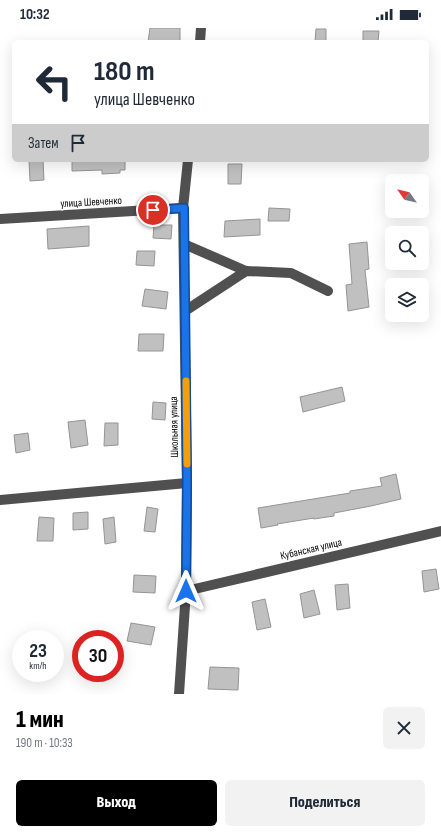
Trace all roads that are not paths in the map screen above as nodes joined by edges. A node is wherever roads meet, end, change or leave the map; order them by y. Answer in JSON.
{"nodes":[{"id":1,"x":201,"y":28,"type":"edge"},
{"id":2,"x":200,"y":40,"type":"edge"},
{"id":3,"x":188,"y":162,"type":"edge"},
{"id":4,"x":184,"y":208,"type":"junction"},
{"id":5,"x":0,"y":219,"type":"edge"},
{"id":6,"x":184,"y":244,"type":"junction"},
{"id":7,"x":246,"y":271,"type":"junction"},
{"id":8,"x":328,"y":291,"type":"dead end"},
{"id":9,"x":185,"y":311,"type":"junction"},
{"id":10,"x":187,"y":483,"type":"junction"},
{"id":11,"x":0,"y":500,"type":"edge"},
{"id":12,"x":441,"y":531,"type":"edge"},
{"id":13,"x":186,"y":591,"type":"junction"},
{"id":14,"x":180,"y":694,"type":"edge"}],
"edges":[{"from":1,"to":2,"type":"street"},
{"from":3,"to":4,"type":"street","name":"Школьная улица"},
{"from":4,"to":5,"type":"street","name":"улица Шевченко"},
{"from":4,"to":6,"type":"street","name":"Школьная улица"},
{"from":6,"to":7,"type":"street"},
{"from":6,"to":9,"type":"street","name":"Школьная улица"},
{"from":7,"to":8,"type":"street"},
{"from":7,"to":9,"type":"street"},
{"from":9,"to":10,"type":"street","name":"Школьная улица"},
{"from":10,"to":11,"type":"street"},
{"from":10,"to":13,"type":"street","name":"Школьная улица"},
{"from":12,"to":13,"type":"street","name":"Кубанская улица"},
{"from":13,"to":14,"type":"street","name":"Школьная улица"}]}
